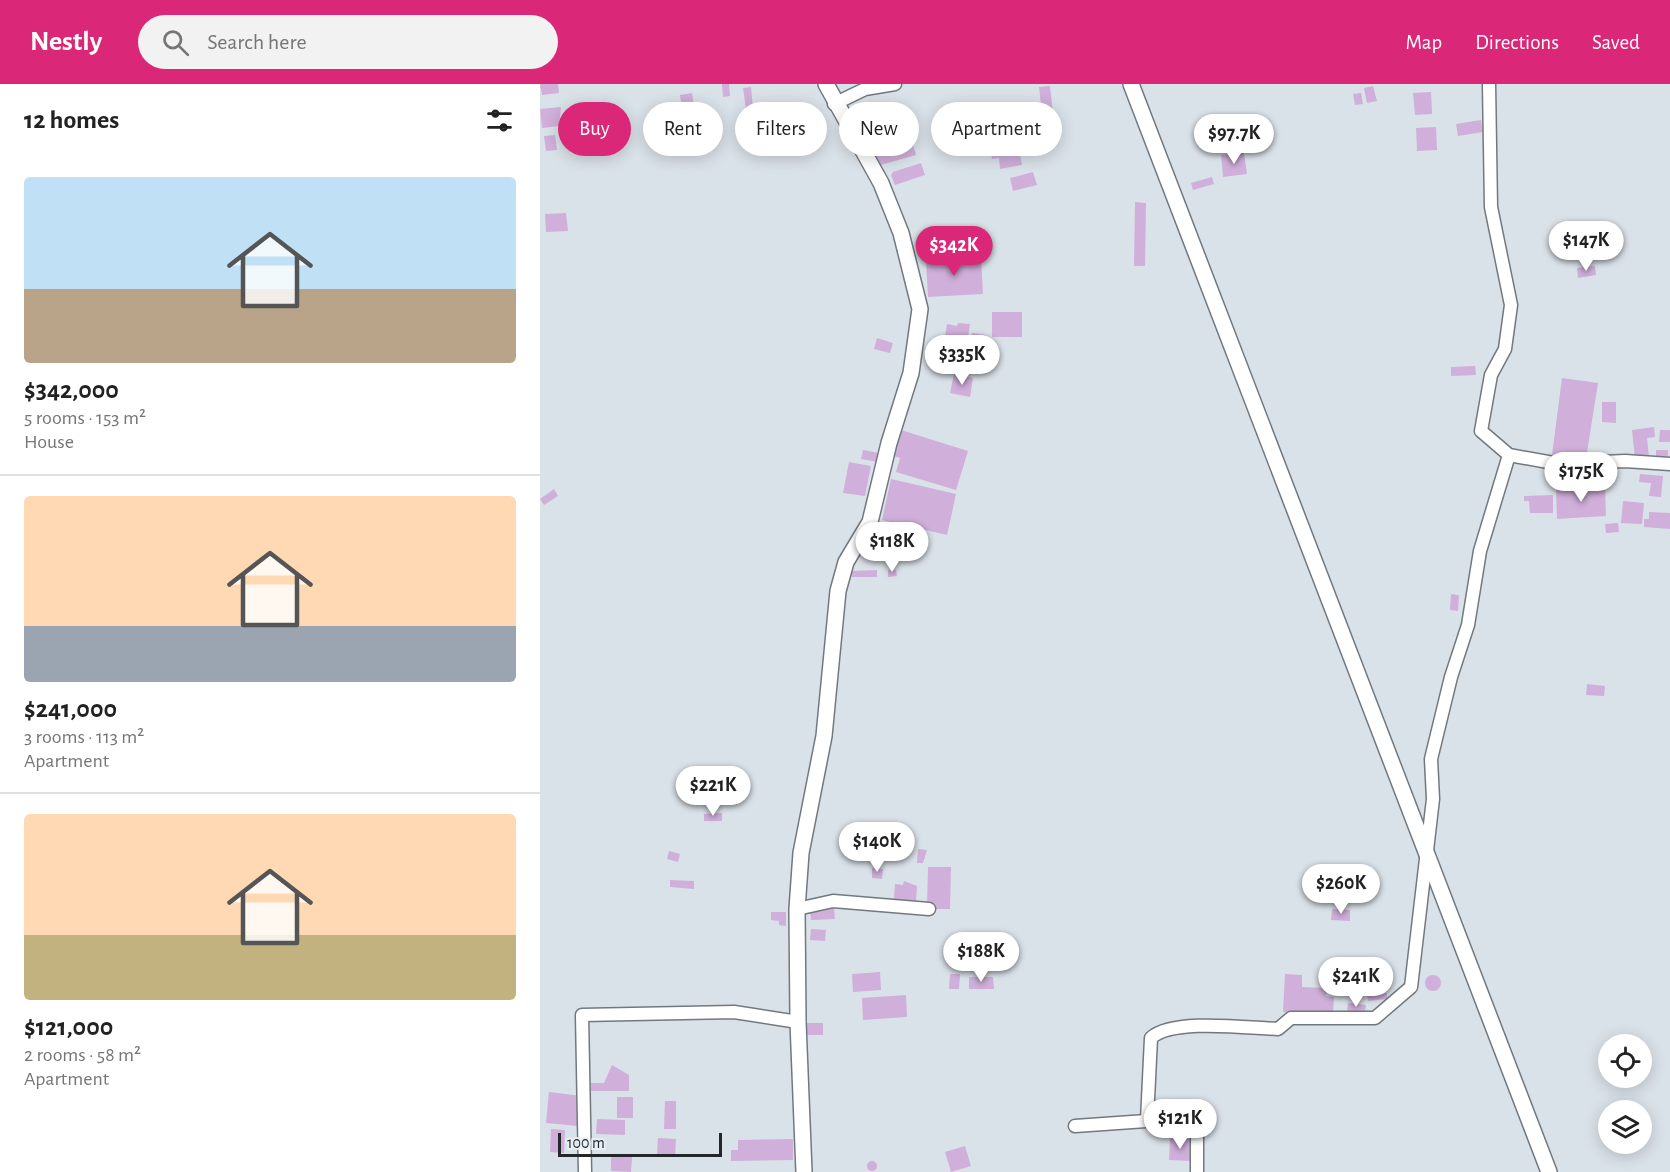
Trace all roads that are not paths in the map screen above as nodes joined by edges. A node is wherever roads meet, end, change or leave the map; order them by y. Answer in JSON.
{"nodes":[{"id":1,"x":826,"y":84,"type":"edge"},
{"id":2,"x":895,"y":84,"type":"edge"},
{"id":3,"x":1131,"y":84,"type":"edge"},
{"id":4,"x":1489,"y":84,"type":"edge"},
{"id":5,"x":865,"y":86,"type":"edge"},
{"id":6,"x":834,"y":104,"type":"junction"},
{"id":7,"x":1509,"y":455,"type":"junction"},
{"id":8,"x":1670,"y":464,"type":"edge"},
{"id":9,"x":1426,"y":852,"type":"junction"},
{"id":10,"x":797,"y":909,"type":"junction"},
{"id":11,"x":929,"y":909,"type":"dead end"},
{"id":12,"x":798,"y":1022,"type":"junction"},
{"id":13,"x":1148,"y":1120,"type":"junction"},
{"id":14,"x":1075,"y":1126,"type":"dead end"},
{"id":15,"x":585,"y":1172,"type":"edge"},
{"id":16,"x":804,"y":1172,"type":"edge"},
{"id":17,"x":1197,"y":1172,"type":"edge"},
{"id":18,"x":1550,"y":1172,"type":"edge"}],
"edges":[{"from":1,"to":6,"type":"street"},
{"from":2,"to":5,"type":"street"},
{"from":3,"to":9,"type":"street"},
{"from":4,"to":7,"type":"street"},
{"from":5,"to":6,"type":"street"},
{"from":6,"to":10,"type":"street"},
{"from":7,"to":8,"type":"street"},
{"from":7,"to":9,"type":"street"},
{"from":9,"to":13,"type":"street"},
{"from":9,"to":18,"type":"street"},
{"from":10,"to":11,"type":"street"},
{"from":10,"to":12,"type":"street"},
{"from":12,"to":15,"type":"street"},
{"from":12,"to":16,"type":"street"},
{"from":13,"to":14,"type":"street"},
{"from":13,"to":17,"type":"street"}]}
